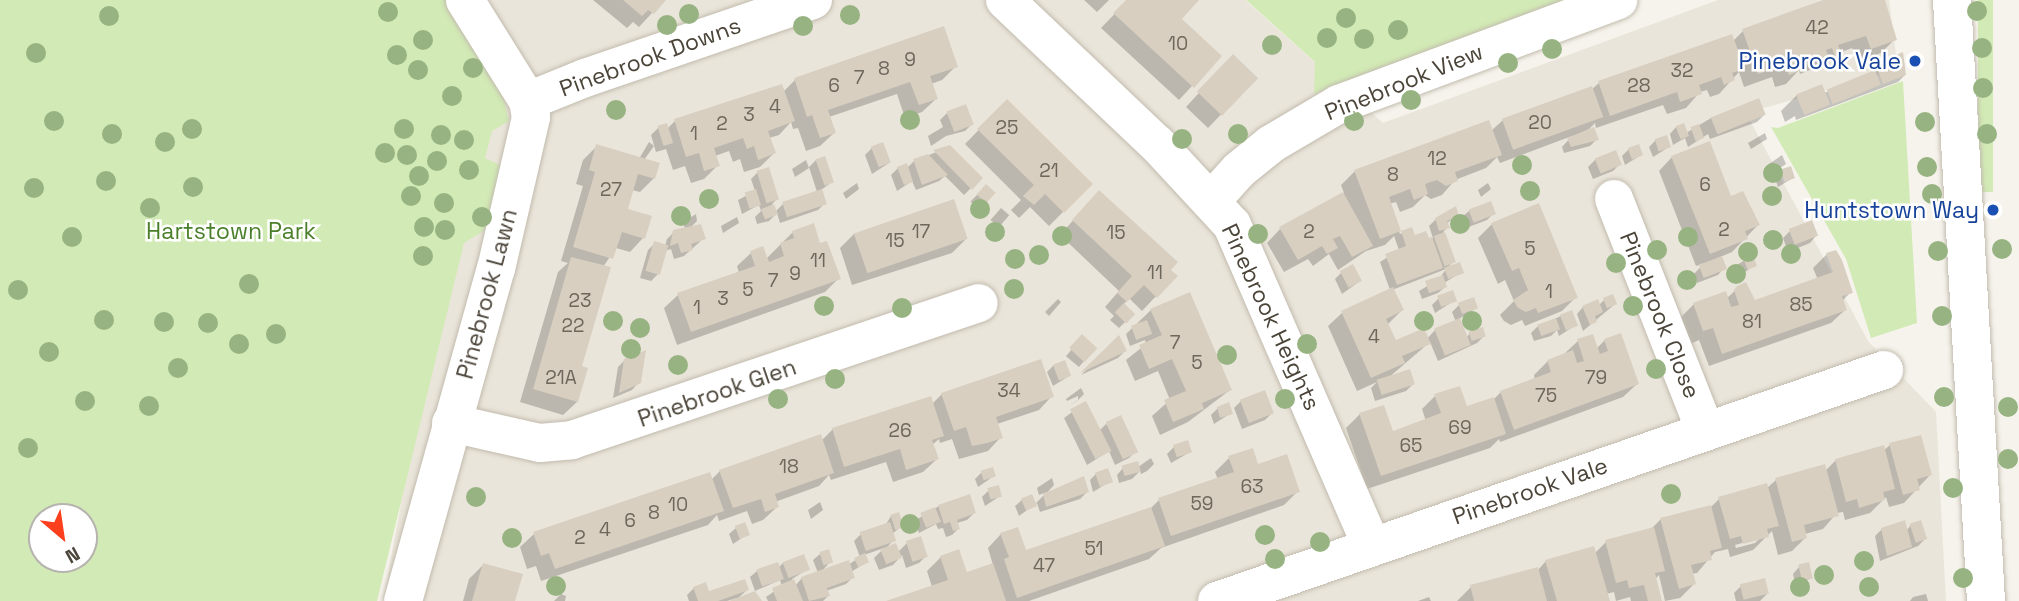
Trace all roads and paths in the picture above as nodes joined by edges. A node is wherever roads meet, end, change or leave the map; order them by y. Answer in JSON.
{"nodes":[{"id":1,"x":465,"y":0,"type":"edge"},
{"id":2,"x":813,"y":0,"type":"edge"},
{"id":3,"x":1006,"y":0,"type":"edge"},
{"id":4,"x":1618,"y":0,"type":"edge"},
{"id":5,"x":1952,"y":0,"type":"edge"},
{"id":6,"x":528,"y":102,"type":"junction"},
{"id":7,"x":1212,"y":200,"type":"junction"},
{"id":8,"x":1614,"y":200,"type":"dead end"},
{"id":9,"x":979,"y":303,"type":"dead end"},
{"id":10,"x":1884,"y":370,"type":"dead end"},
{"id":11,"x":451,"y":423,"type":"junction"},
{"id":12,"x":1705,"y":430,"type":"junction"},
{"id":13,"x":1372,"y":547,"type":"junction"},
{"id":14,"x":403,"y":601,"type":"edge"},
{"id":15,"x":1217,"y":601,"type":"edge"},
{"id":16,"x":1986,"y":601,"type":"edge"}],
"edges":[{"from":1,"to":6,"type":"street"},
{"from":2,"to":6,"type":"street","name":"Pinebrook Downs"},
{"from":3,"to":7,"type":"street","name":"Pinebrook Heights"},
{"from":4,"to":7,"type":"street","name":"Pinebrook View"},
{"from":5,"to":16,"type":"street"},
{"from":6,"to":11,"type":"street","name":"Pinebrook Lawn"},
{"from":7,"to":13,"type":"street","name":"Pinebrook Heights"},
{"from":8,"to":12,"type":"street","name":"Pinebrook Close"},
{"from":9,"to":11,"type":"street","name":"Pinebrook Glen"},
{"from":10,"to":12,"type":"street","name":"Pinebrook Vale"},
{"from":11,"to":14,"type":"street","name":"Pinebrook Lawn"},
{"from":12,"to":13,"type":"street","name":"Pinebrook Vale"},
{"from":13,"to":15,"type":"street","name":"Pinebrook Vale"}]}
